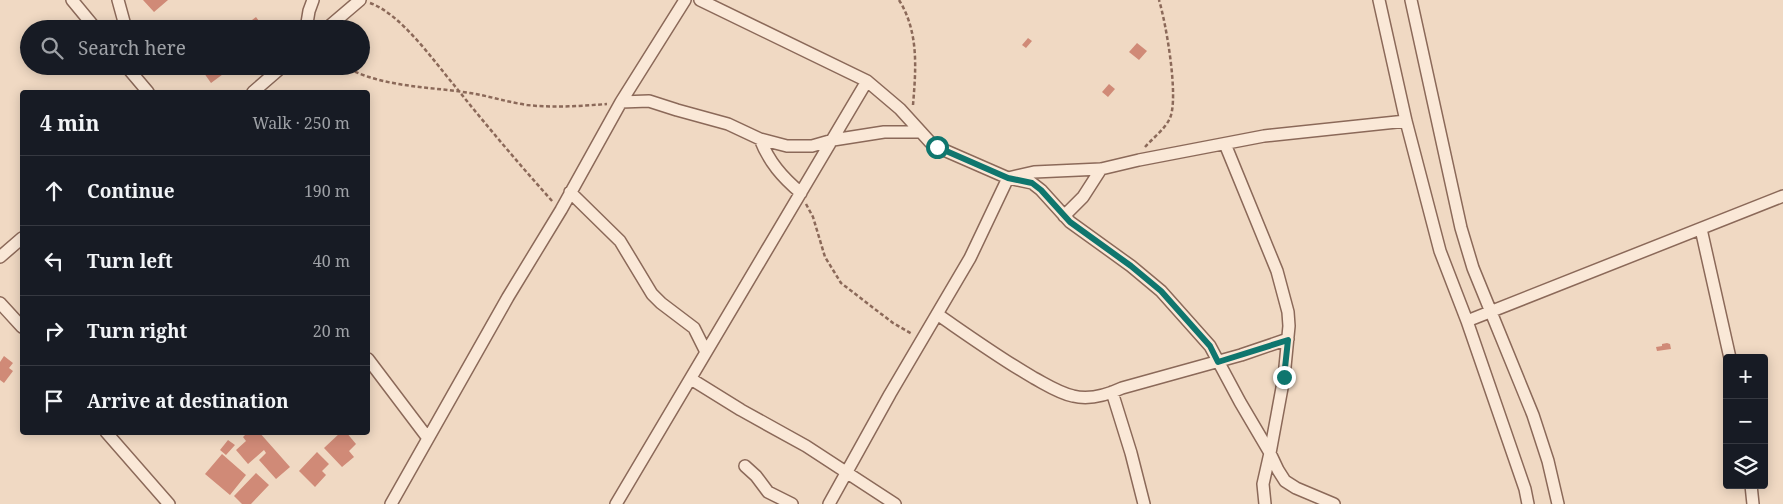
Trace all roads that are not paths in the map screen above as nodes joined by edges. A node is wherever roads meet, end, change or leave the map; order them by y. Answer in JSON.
{"nodes":[{"id":1,"x":72,"y":0,"type":"edge"},
{"id":2,"x":118,"y":0,"type":"edge"},
{"id":3,"x":313,"y":0,"type":"edge"},
{"id":4,"x":700,"y":0,"type":"edge"},
{"id":5,"x":1379,"y":0,"type":"edge"},
{"id":6,"x":1411,"y":0,"type":"edge"},
{"id":7,"x":363,"y":1,"type":"edge"},
{"id":8,"x":681,"y":2,"type":"edge"},
{"id":9,"x":89,"y":20,"type":"edge"},
{"id":10,"x":124,"y":20,"type":"edge"},
{"id":11,"x":307,"y":20,"type":"edge"},
{"id":12,"x":338,"y":20,"type":"edge"},
{"id":13,"x":133,"y":75,"type":"edge"},
{"id":14,"x":137,"y":75,"type":"edge"},
{"id":15,"x":273,"y":75,"type":"edge"},
{"id":16,"x":867,"y":81,"type":"junction"},
{"id":17,"x":138,"y":82,"type":"junction"},
{"id":18,"x":146,"y":90,"type":"edge"},
{"id":19,"x":255,"y":90,"type":"edge"},
{"id":20,"x":621,"y":102,"type":"junction"},
{"id":21,"x":1406,"y":121,"type":"junction"},
{"id":22,"x":921,"y":132,"type":"junction"},
{"id":23,"x":760,"y":139,"type":"junction"},
{"id":24,"x":833,"y":140,"type":"junction"},
{"id":25,"x":1225,"y":144,"type":"junction"},
{"id":26,"x":1101,"y":170,"type":"junction"},
{"id":27,"x":1008,"y":178,"type":"junction"},
{"id":28,"x":570,"y":192,"type":"junction"},
{"id":29,"x":801,"y":193,"type":"junction"},
{"id":30,"x":1783,"y":196,"type":"edge"},
{"id":31,"x":1064,"y":216,"type":"junction"},
{"id":32,"x":1701,"y":229,"type":"junction"},
{"id":33,"x":20,"y":240,"type":"edge"},
{"id":34,"x":0,"y":257,"type":"edge"},
{"id":35,"x":0,"y":303,"type":"edge"},
{"id":36,"x":1491,"y":313,"type":"junction"},
{"id":37,"x":937,"y":314,"type":"junction"},
{"id":38,"x":1467,"y":321,"type":"junction"},
{"id":39,"x":20,"y":325,"type":"edge"},
{"id":40,"x":1288,"y":340,"type":"junction"},
{"id":41,"x":706,"y":352,"type":"junction"},
{"id":42,"x":1729,"y":354,"type":"edge"},
{"id":43,"x":370,"y":362,"type":"edge"},
{"id":44,"x":1218,"y":362,"type":"junction"},
{"id":45,"x":690,"y":378,"type":"junction"},
{"id":46,"x":1112,"y":392,"type":"junction"},
{"id":47,"x":109,"y":435,"type":"edge"},
{"id":48,"x":428,"y":437,"type":"junction"},
{"id":49,"x":1270,"y":453,"type":"junction"},
{"id":50,"x":745,"y":466,"type":"dead end"},
{"id":51,"x":846,"y":471,"type":"junction"},
{"id":52,"x":1752,"y":489,"type":"edge"},
{"id":53,"x":169,"y":504,"type":"edge"},
{"id":54,"x":391,"y":504,"type":"edge"},
{"id":55,"x":616,"y":504,"type":"edge"},
{"id":56,"x":792,"y":504,"type":"edge"},
{"id":57,"x":829,"y":504,"type":"edge"},
{"id":58,"x":895,"y":504,"type":"edge"},
{"id":59,"x":1144,"y":504,"type":"edge"},
{"id":60,"x":1265,"y":504,"type":"edge"},
{"id":61,"x":1334,"y":504,"type":"edge"},
{"id":62,"x":1528,"y":504,"type":"edge"},
{"id":63,"x":1558,"y":504,"type":"edge"},
{"id":64,"x":1754,"y":504,"type":"edge"}],
"edges":[{"from":1,"to":9,"type":"street"},
{"from":2,"to":10,"type":"street"},
{"from":3,"to":11,"type":"street"},
{"from":4,"to":16,"type":"street"},
{"from":5,"to":21,"type":"street"},
{"from":6,"to":36,"type":"street"},
{"from":7,"to":12,"type":"street"},
{"from":8,"to":20,"type":"street"},
{"from":13,"to":17,"type":"street"},
{"from":14,"to":17,"type":"street"},
{"from":15,"to":19,"type":"street"},
{"from":16,"to":22,"type":"street"},
{"from":16,"to":24,"type":"street"},
{"from":17,"to":18,"type":"street"},
{"from":20,"to":23,"type":"street"},
{"from":20,"to":28,"type":"street"},
{"from":21,"to":25,"type":"street"},
{"from":21,"to":38,"type":"street"},
{"from":22,"to":24,"type":"street"},
{"from":22,"to":27,"type":"street"},
{"from":23,"to":24,"type":"street"},
{"from":23,"to":29,"type":"street"},
{"from":24,"to":29,"type":"street"},
{"from":25,"to":26,"type":"street"},
{"from":25,"to":40,"type":"street"},
{"from":26,"to":27,"type":"street"},
{"from":26,"to":31,"type":"street"},
{"from":27,"to":31,"type":"street"},
{"from":27,"to":37,"type":"street"},
{"from":28,"to":41,"type":"street"},
{"from":28,"to":48,"type":"street"},
{"from":29,"to":41,"type":"street"},
{"from":30,"to":32,"type":"street"},
{"from":31,"to":44,"type":"street"},
{"from":32,"to":36,"type":"street"},
{"from":32,"to":42,"type":"street"},
{"from":33,"to":34,"type":"street"},
{"from":35,"to":39,"type":"street"},
{"from":36,"to":38,"type":"street"},
{"from":36,"to":63,"type":"street"},
{"from":37,"to":46,"type":"street"},
{"from":37,"to":51,"type":"street"},
{"from":38,"to":62,"type":"street"},
{"from":40,"to":44,"type":"street"},
{"from":40,"to":49,"type":"street"},
{"from":41,"to":45,"type":"street"},
{"from":43,"to":48,"type":"street"},
{"from":44,"to":46,"type":"street"},
{"from":44,"to":49,"type":"street"},
{"from":45,"to":51,"type":"street"},
{"from":45,"to":55,"type":"street"},
{"from":46,"to":59,"type":"street"},
{"from":47,"to":53,"type":"street"},
{"from":48,"to":54,"type":"street"},
{"from":49,"to":60,"type":"street"},
{"from":49,"to":61,"type":"street"},
{"from":50,"to":56,"type":"street"},
{"from":51,"to":57,"type":"street"},
{"from":51,"to":58,"type":"street"},
{"from":52,"to":64,"type":"street"}]}
